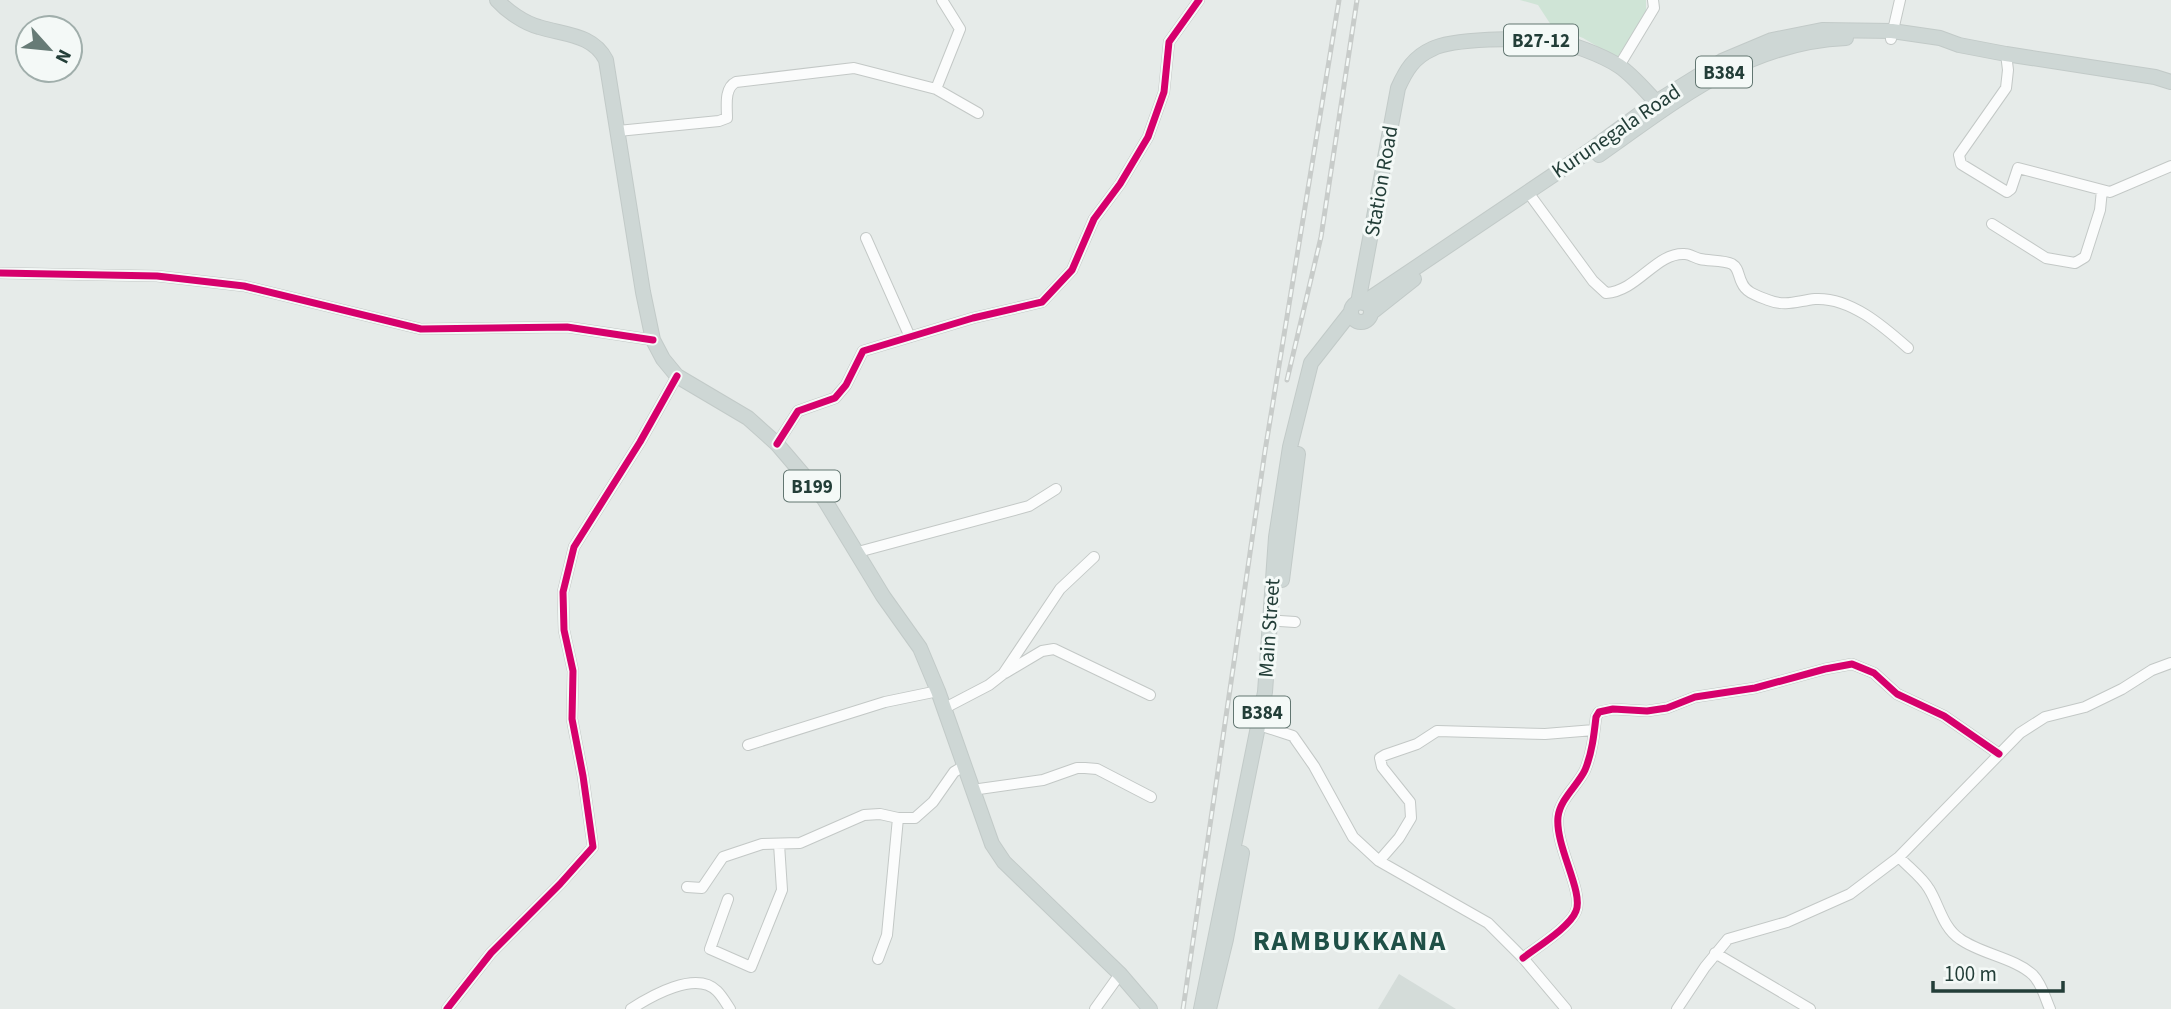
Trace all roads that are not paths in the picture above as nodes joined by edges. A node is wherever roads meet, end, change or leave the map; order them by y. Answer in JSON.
{"nodes":[{"id":1,"x":497,"y":0,"type":"edge"},
{"id":2,"x":942,"y":0,"type":"edge"},
{"id":3,"x":1199,"y":0,"type":"edge"},
{"id":4,"x":1653,"y":0,"type":"edge"},
{"id":5,"x":1900,"y":0,"type":"edge"},
{"id":6,"x":1892,"y":35,"type":"junction"},
{"id":7,"x":2006,"y":54,"type":"junction"},
{"id":8,"x":1619,"y":66,"type":"junction"},
{"id":9,"x":2171,"y":82,"type":"edge"},
{"id":10,"x":936,"y":89,"type":"junction"},
{"id":11,"x":1660,"y":106,"type":"junction"},
{"id":12,"x":978,"y":113,"type":"dead end"},
{"id":13,"x":618,"y":131,"type":"junction"},
{"id":14,"x":2171,"y":166,"type":"edge"},
{"id":15,"x":2102,"y":190,"type":"junction"},
{"id":16,"x":1525,"y":197,"type":"junction"},
{"id":17,"x":1992,"y":224,"type":"dead end"},
{"id":18,"x":866,"y":238,"type":"dead end"},
{"id":19,"x":0,"y":273,"type":"edge"},
{"id":20,"x":1360,"y":311,"type":"junction"},
{"id":21,"x":909,"y":337,"type":"junction"},
{"id":22,"x":653,"y":340,"type":"junction"},
{"id":23,"x":1908,"y":348,"type":"dead end"},
{"id":24,"x":677,"y":376,"type":"junction"},
{"id":25,"x":1299,"y":411,"type":"junction"},
{"id":26,"x":777,"y":444,"type":"junction"},
{"id":27,"x":1056,"y":489,"type":"dead end"},
{"id":28,"x":858,"y":552,"type":"junction"},
{"id":29,"x":1094,"y":557,"type":"dead end"},
{"id":30,"x":1280,"y":621,"type":"junction"},
{"id":31,"x":1295,"y":622,"type":"dead end"},
{"id":32,"x":2171,"y":663,"type":"edge"},
{"id":33,"x":1003,"y":674,"type":"junction"},
{"id":34,"x":938,"y":691,"type":"junction"},
{"id":35,"x":1150,"y":695,"type":"dead end"},
{"id":36,"x":943,"y":709,"type":"junction"},
{"id":37,"x":1263,"y":725,"type":"junction"},
{"id":38,"x":1594,"y":730,"type":"junction"},
{"id":39,"x":748,"y":745,"type":"dead end"},
{"id":40,"x":1999,"y":754,"type":"junction"},
{"id":41,"x":964,"y":766,"type":"junction"},
{"id":42,"x":972,"y":790,"type":"junction"},
{"id":43,"x":1151,"y":797,"type":"dead end"},
{"id":44,"x":898,"y":818,"type":"junction"},
{"id":45,"x":779,"y":845,"type":"junction"},
{"id":46,"x":1899,"y":857,"type":"junction"},
{"id":47,"x":1379,"y":861,"type":"junction"},
{"id":48,"x":687,"y":887,"type":"dead end"},
{"id":49,"x":728,"y":899,"type":"dead end"},
{"id":50,"x":1714,"y":953,"type":"junction"},
{"id":51,"x":1523,"y":958,"type":"junction"},
{"id":52,"x":878,"y":959,"type":"dead end"},
{"id":53,"x":1120,"y":974,"type":"junction"},
{"id":54,"x":447,"y":1009,"type":"edge"},
{"id":55,"x":631,"y":1009,"type":"edge"},
{"id":56,"x":730,"y":1009,"type":"edge"},
{"id":57,"x":1095,"y":1009,"type":"edge"},
{"id":58,"x":1150,"y":1009,"type":"edge"},
{"id":59,"x":1201,"y":1009,"type":"edge"},
{"id":60,"x":1209,"y":1009,"type":"edge"},
{"id":61,"x":1566,"y":1009,"type":"edge"},
{"id":62,"x":1678,"y":1009,"type":"edge"},
{"id":63,"x":1810,"y":1009,"type":"edge"},
{"id":64,"x":2050,"y":1009,"type":"edge"}],
"edges":[{"from":1,"to":13,"type":"main road","number":"B199"},
{"from":2,"to":10,"type":"street"},
{"from":3,"to":21,"type":"street"},
{"from":4,"to":8,"type":"street"},
{"from":5,"to":6,"type":"street"},
{"from":6,"to":7,"type":"main road","name":"Kurunegala Road","number":"B384"},
{"from":6,"to":11,"type":"main road","name":"Kurunegala Road","number":"B384"},
{"from":7,"to":9,"type":"main road","name":"Kurunegala Road","number":"B384"},
{"from":7,"to":15,"type":"street"},
{"from":8,"to":11,"type":"main road","number":"B27-12"},
{"from":8,"to":20,"type":"main road","name":"Station Road","number":"B27-12"},
{"from":10,"to":12,"type":"street"},
{"from":10,"to":13,"type":"street"},
{"from":11,"to":16,"type":"main road","name":"Kurunegala Road","number":"B384"},
{"from":13,"to":22,"type":"main road","number":"B199"},
{"from":14,"to":15,"type":"street"},
{"from":15,"to":17,"type":"street"},
{"from":16,"to":20,"type":"main road","name":"Main Street","number":"B384"},
{"from":16,"to":23,"type":"street"},
{"from":18,"to":21,"type":"street"},
{"from":19,"to":22,"type":"street"},
{"from":20,"to":25,"type":"main road","name":"Main Street","number":"B384"},
{"from":21,"to":26,"type":"street"},
{"from":22,"to":24,"type":"main road","number":"B199"},
{"from":24,"to":26,"type":"main road","number":"B199"},
{"from":24,"to":54,"type":"street"},
{"from":25,"to":30,"type":"main road","name":"Main Street","number":"B384"},
{"from":25,"to":37,"type":"main road","name":"Main Street","number":"B384"},
{"from":26,"to":28,"type":"main road","number":"B199"},
{"from":27,"to":28,"type":"street"},
{"from":28,"to":34,"type":"main road","number":"B199"},
{"from":29,"to":33,"type":"street"},
{"from":30,"to":31,"type":"street"},
{"from":30,"to":37,"type":"main road","name":"Main Street","number":"B384"},
{"from":32,"to":40,"type":"street"},
{"from":33,"to":35,"type":"street"},
{"from":33,"to":36,"type":"street"},
{"from":34,"to":36,"type":"main road","number":"B199"},
{"from":34,"to":39,"type":"street"},
{"from":36,"to":41,"type":"main road","number":"B199"},
{"from":37,"to":47,"type":"street"},
{"from":37,"to":59,"type":"main road","name":"Main Street","number":"B384"},
{"from":37,"to":60,"type":"main road","name":"Main Street","number":"B384"},
{"from":38,"to":40,"type":"street"},
{"from":38,"to":47,"type":"street"},
{"from":38,"to":51,"type":"street"},
{"from":40,"to":46,"type":"street"},
{"from":41,"to":42,"type":"main road","number":"B199"},
{"from":41,"to":44,"type":"street"},
{"from":42,"to":43,"type":"street"},
{"from":42,"to":53,"type":"main road","number":"B199"},
{"from":44,"to":45,"type":"street"},
{"from":44,"to":52,"type":"street"},
{"from":45,"to":48,"type":"street"},
{"from":45,"to":49,"type":"street"},
{"from":46,"to":50,"type":"street"},
{"from":46,"to":64,"type":"street"},
{"from":47,"to":51,"type":"street"},
{"from":50,"to":62,"type":"street"},
{"from":50,"to":63,"type":"street"},
{"from":51,"to":61,"type":"street"},
{"from":53,"to":57,"type":"street"},
{"from":53,"to":58,"type":"main road","number":"B199"},
{"from":55,"to":56,"type":"street"}]}
